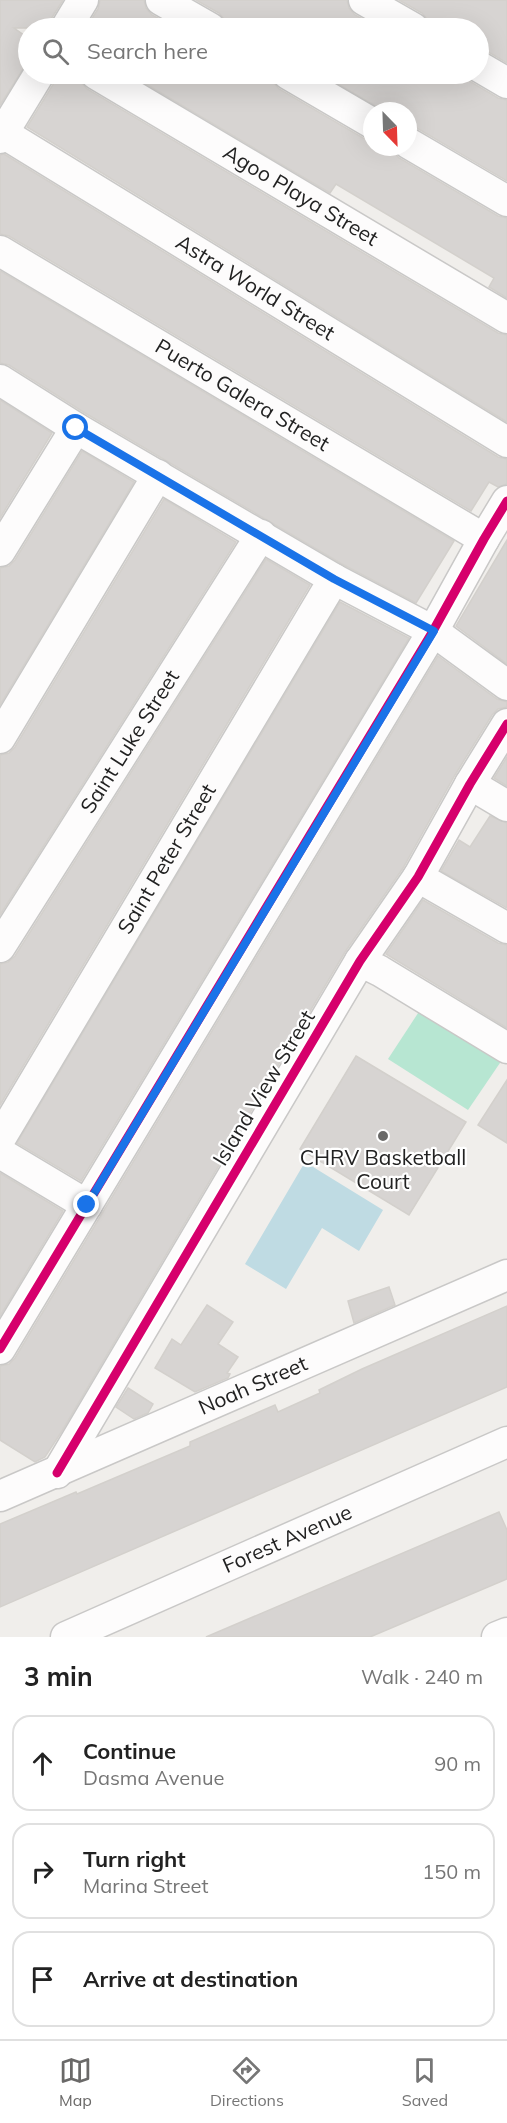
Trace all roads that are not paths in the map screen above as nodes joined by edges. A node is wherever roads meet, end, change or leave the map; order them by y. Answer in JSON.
{"nodes":[{"id":1,"x":83,"y":0,"type":"edge"},
{"id":2,"x":161,"y":0,"type":"edge"},
{"id":3,"x":364,"y":0,"type":"edge"},
{"id":4,"x":72,"y":18,"type":"edge"},
{"id":5,"x":192,"y":18,"type":"edge"},
{"id":6,"x":396,"y":18,"type":"edge"},
{"id":7,"x":489,"y":72,"type":"edge"},
{"id":8,"x":507,"y":83,"type":"edge"},
{"id":9,"x":33,"y":84,"type":"edge"},
{"id":10,"x":113,"y":84,"type":"edge"},
{"id":11,"x":305,"y":84,"type":"edge"},
{"id":12,"x":363,"y":118,"type":"edge"},
{"id":13,"x":1,"y":136,"type":"edge"},
{"id":14,"x":417,"y":148,"type":"edge"},
{"id":15,"x":507,"y":201,"type":"edge"},
{"id":16,"x":0,"y":251,"type":"edge"},
{"id":17,"x":507,"y":318,"type":"edge"},
{"id":18,"x":0,"y":380,"type":"edge"},
{"id":19,"x":76,"y":428,"type":"junction"},
{"id":20,"x":507,"y":442,"type":"edge"},
{"id":21,"x":158,"y":475,"type":"junction"},
{"id":22,"x":507,"y":501,"type":"edge"},
{"id":23,"x":261,"y":536,"type":"junction"},
{"id":24,"x":483,"y":539,"type":"junction"},
{"id":25,"x":0,"y":551,"type":"edge"},
{"id":26,"x":334,"y":579,"type":"junction"},
{"id":27,"x":434,"y":631,"type":"junction"},
{"id":28,"x":507,"y":685,"type":"edge"},
{"id":29,"x":507,"y":724,"type":"edge"},
{"id":30,"x":0,"y":738,"type":"edge"},
{"id":31,"x":470,"y":784,"type":"junction"},
{"id":32,"x":507,"y":806,"type":"edge"},
{"id":33,"x":418,"y":877,"type":"junction"},
{"id":34,"x":507,"y":928,"type":"edge"},
{"id":35,"x":0,"y":947,"type":"edge"},
{"id":36,"x":360,"y":961,"type":"junction"},
{"id":37,"x":507,"y":1048,"type":"edge"},
{"id":38,"x":0,"y":1139,"type":"edge"},
{"id":39,"x":0,"y":1153,"type":"edge"},
{"id":40,"x":87,"y":1205,"type":"junction"},
{"id":41,"x":507,"y":1275,"type":"edge"},
{"id":42,"x":0,"y":1349,"type":"edge"},
{"id":43,"x":505,"y":1447,"type":"edge"},
{"id":44,"x":57,"y":1473,"type":"junction"},
{"id":45,"x":0,"y":1496,"type":"edge"},
{"id":46,"x":507,"y":1633,"type":"edge"},
{"id":47,"x":66,"y":1637,"type":"edge"},
{"id":48,"x":497,"y":1637,"type":"edge"}],
"edges":[{"from":1,"to":4,"type":"street"},
{"from":2,"to":5,"type":"street"},
{"from":3,"to":6,"type":"street"},
{"from":7,"to":8,"type":"street"},
{"from":9,"to":13,"type":"street"},
{"from":10,"to":17,"type":"street","name":"Agoo Playa Street"},
{"from":11,"to":12,"type":"street"},
{"from":13,"to":20,"type":"street","name":"Astra World Street"},
{"from":14,"to":15,"type":"street"},
{"from":16,"to":24,"type":"street","name":"Puerto Galera Street"},
{"from":18,"to":19,"type":"street"},
{"from":19,"to":21,"type":"street"},
{"from":19,"to":25,"type":"street"},
{"from":21,"to":23,"type":"street"},
{"from":21,"to":30,"type":"street"},
{"from":22,"to":24,"type":"street"},
{"from":23,"to":26,"type":"street"},
{"from":23,"to":35,"type":"street","name":"Saint Luke Street"},
{"from":24,"to":27,"type":"street"},
{"from":26,"to":27,"type":"street"},
{"from":26,"to":38,"type":"street","name":"Saint Peter Street"},
{"from":27,"to":28,"type":"street"},
{"from":27,"to":40,"type":"street"},
{"from":29,"to":31,"type":"street","name":"Island View Street"},
{"from":31,"to":32,"type":"street"},
{"from":31,"to":33,"type":"street","name":"Island View Street"},
{"from":33,"to":34,"type":"street"},
{"from":33,"to":36,"type":"street","name":"Island View Street"},
{"from":36,"to":37,"type":"street"},
{"from":36,"to":44,"type":"street","name":"Island View Street"},
{"from":39,"to":40,"type":"street"},
{"from":40,"to":42,"type":"street"},
{"from":41,"to":44,"type":"street","name":"Noah Street"},
{"from":43,"to":47,"type":"street","name":"Forest Avenue"},
{"from":44,"to":45,"type":"street","name":"Noah Street"},
{"from":46,"to":48,"type":"street"}]}
